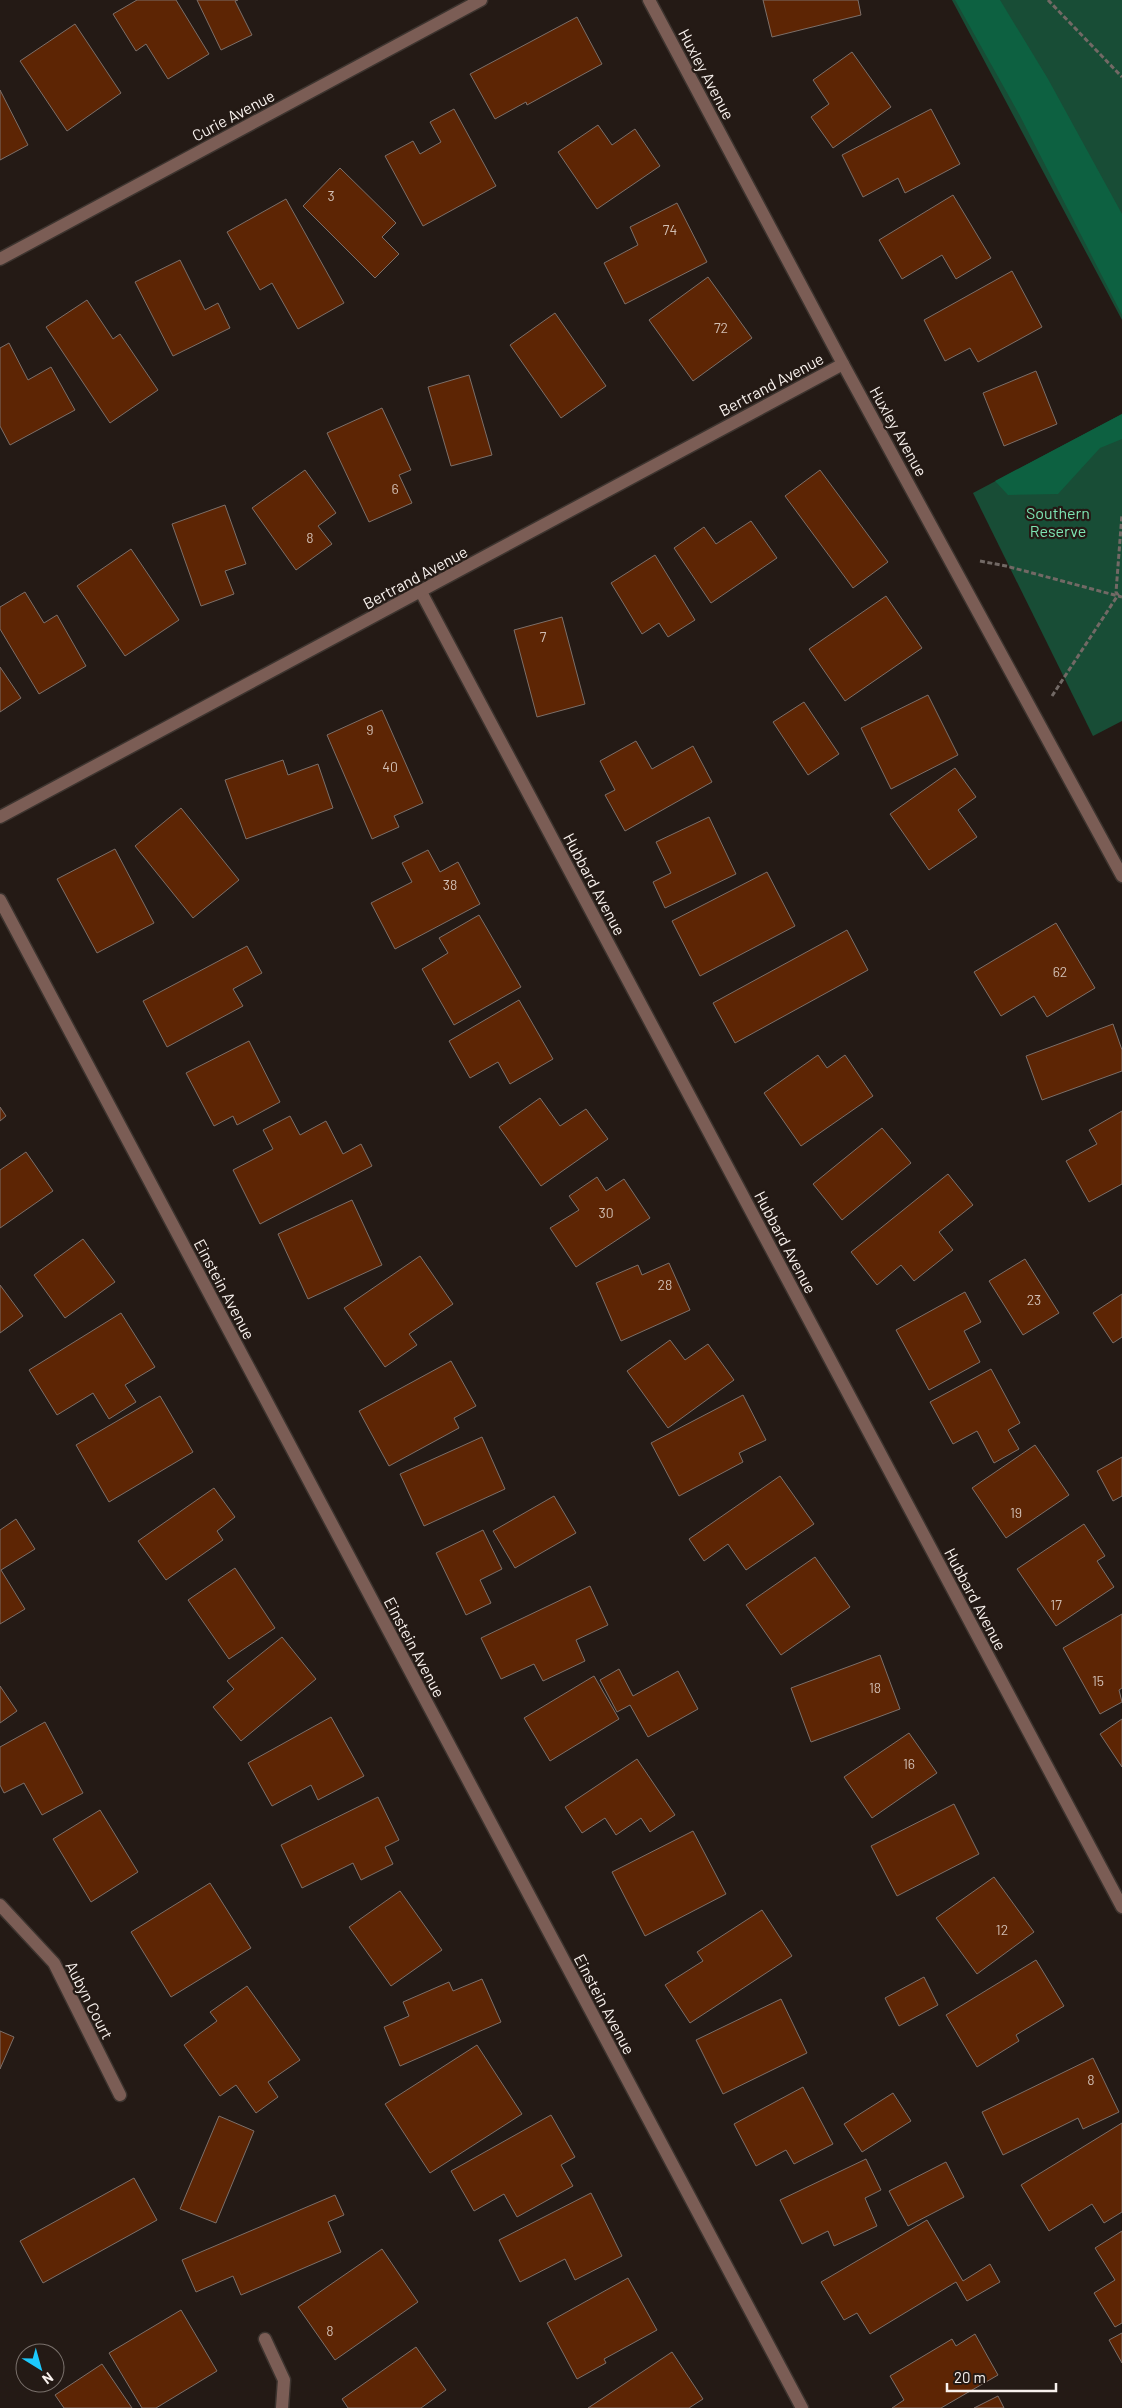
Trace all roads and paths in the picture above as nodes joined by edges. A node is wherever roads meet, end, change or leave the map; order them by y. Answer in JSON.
{"nodes":[{"id":1,"x":481,"y":0,"type":"edge"},
{"id":2,"x":649,"y":0,"type":"edge"},
{"id":3,"x":1048,"y":0,"type":"edge"},
{"id":4,"x":1122,"y":76,"type":"edge"},
{"id":5,"x":0,"y":258,"type":"edge"},
{"id":6,"x":843,"y":364,"type":"junction"},
{"id":7,"x":1122,"y":514,"type":"edge"},
{"id":8,"x":948,"y":555,"type":"junction"},
{"id":9,"x":421,"y":592,"type":"junction"},
{"id":10,"x":1116,"y":597,"type":"junction"},
{"id":11,"x":1122,"y":597,"type":"edge"},
{"id":12,"x":1037,"y":720,"type":"junction"},
{"id":13,"x":0,"y":817,"type":"edge"},
{"id":14,"x":1122,"y":876,"type":"edge"},
{"id":15,"x":0,"y":900,"type":"edge"},
{"id":16,"x":0,"y":1905,"type":"edge"},
{"id":17,"x":1122,"y":1907,"type":"edge"},
{"id":18,"x":120,"y":2095,"type":"dead end"},
{"id":19,"x":266,"y":2339,"type":"dead end"},
{"id":20,"x":282,"y":2408,"type":"edge"},
{"id":21,"x":802,"y":2408,"type":"edge"}],
"edges":[{"from":1,"to":5,"type":"street","name":"Curie Avenue"},
{"from":2,"to":6,"type":"street","name":"Huxley Avenue"},
{"from":3,"to":4,"type":"path"},
{"from":6,"to":8,"type":"street","name":"Huxley Avenue"},
{"from":6,"to":9,"type":"street","name":"Bertrand Avenue"},
{"from":7,"to":10,"type":"path"},
{"from":8,"to":10,"type":"path"},
{"from":8,"to":12,"type":"street","name":"Huxley Avenue"},
{"from":9,"to":13,"type":"street","name":"Bertrand Avenue"},
{"from":9,"to":17,"type":"street","name":"Hubbard Avenue"},
{"from":10,"to":11,"type":"path"},
{"from":10,"to":12,"type":"path"},
{"from":12,"to":14,"type":"street","name":"Huxley Avenue"},
{"from":15,"to":21,"type":"street","name":"Einstein Avenue"},
{"from":16,"to":18,"type":"street","name":"Aubyn Court"},
{"from":19,"to":20,"type":"street"}]}
